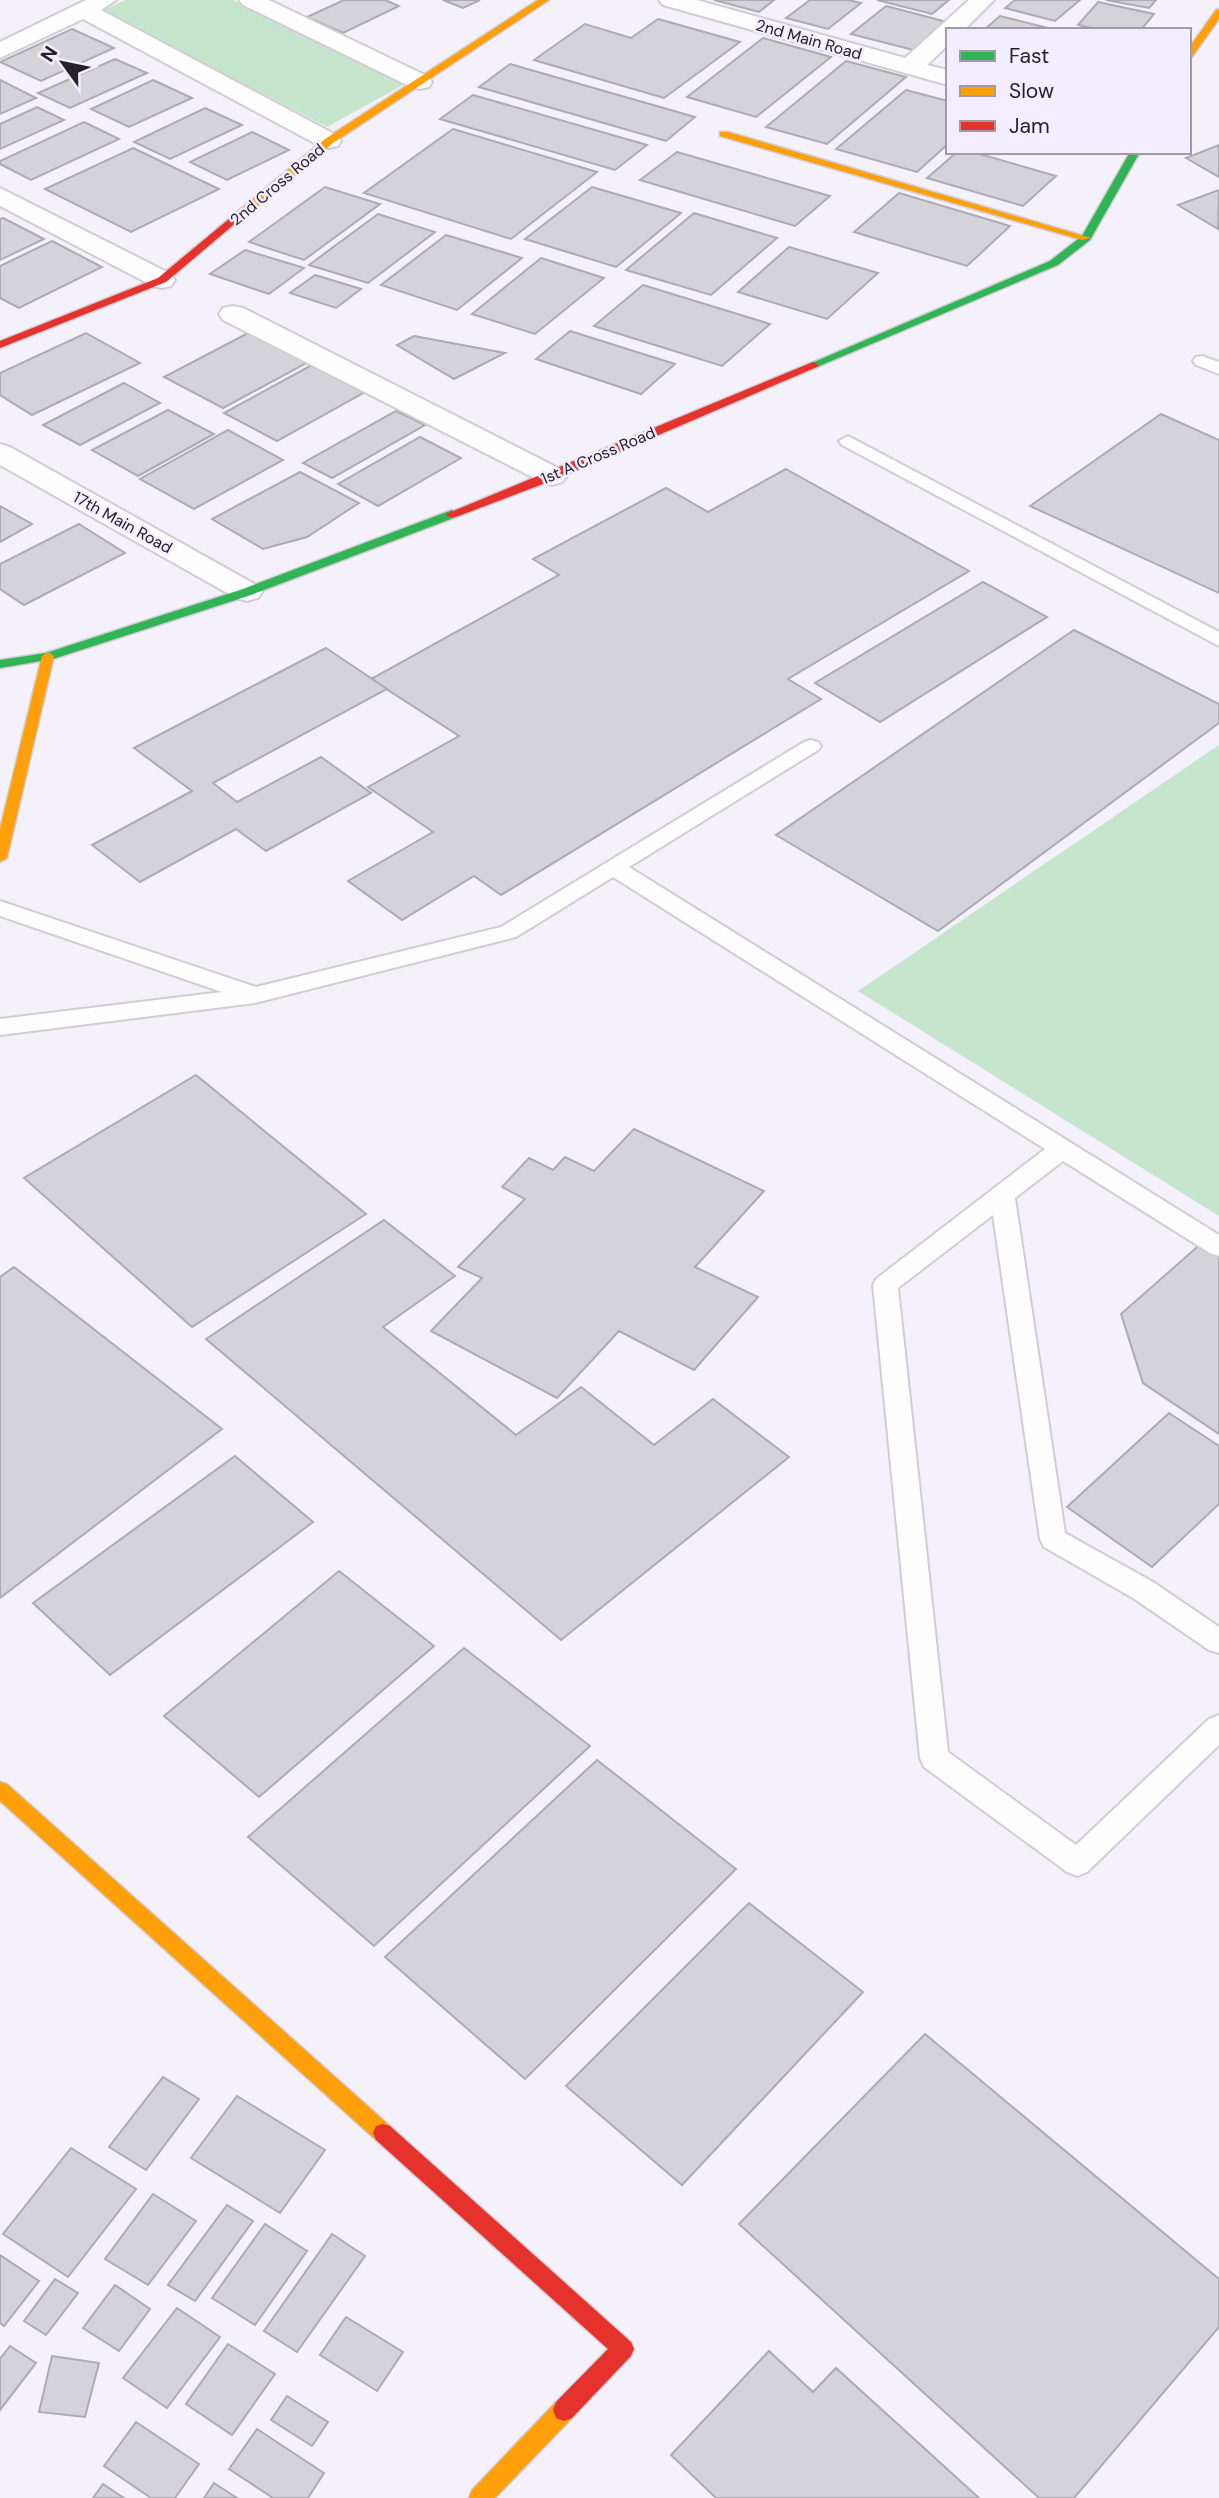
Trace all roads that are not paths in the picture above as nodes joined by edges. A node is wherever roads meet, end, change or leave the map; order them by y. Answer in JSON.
{"nodes":[{"id":1,"x":251,"y":0,"type":"edge"},
{"id":2,"x":544,"y":0,"type":"edge"},
{"id":3,"x":671,"y":0,"type":"edge"},
{"id":4,"x":982,"y":0,"type":"edge"},
{"id":5,"x":93,"y":5,"type":"edge"},
{"id":6,"x":1219,"y":12,"type":"edge"},
{"id":7,"x":952,"y":28,"type":"edge"},
{"id":8,"x":946,"y":34,"type":"edge"},
{"id":9,"x":0,"y":51,"type":"edge"},
{"id":10,"x":1191,"y":52,"type":"edge"},
{"id":11,"x":911,"y":67,"type":"junction"},
{"id":12,"x":946,"y":77,"type":"edge"},
{"id":13,"x":420,"y":82,"type":"junction"},
{"id":14,"x":724,"y":134,"type":"dead end"},
{"id":15,"x":329,"y":141,"type":"junction"},
{"id":16,"x":1134,"y":154,"type":"edge"},
{"id":17,"x":0,"y":196,"type":"edge"},
{"id":18,"x":1086,"y":238,"type":"junction"},
{"id":19,"x":162,"y":280,"type":"junction"},
{"id":20,"x":233,"y":314,"type":"dead end"},
{"id":21,"x":0,"y":345,"type":"edge"},
{"id":22,"x":1202,"y":361,"type":"dead end"},
{"id":23,"x":1219,"y":369,"type":"edge"},
{"id":24,"x":848,"y":441,"type":"dead end"},
{"id":25,"x":0,"y":453,"type":"edge"},
{"id":26,"x":552,"y":475,"type":"junction"},
{"id":27,"x":247,"y":592,"type":"junction"},
{"id":28,"x":1219,"y":640,"type":"edge"},
{"id":29,"x":48,"y":656,"type":"junction"},
{"id":30,"x":0,"y":664,"type":"edge"},
{"id":31,"x":811,"y":746,"type":"dead end"},
{"id":32,"x":0,"y":858,"type":"edge"},
{"id":33,"x":613,"y":867,"type":"junction"},
{"id":34,"x":0,"y":908,"type":"edge"},
{"id":35,"x":255,"y":995,"type":"junction"},
{"id":36,"x":0,"y":1027,"type":"edge"},
{"id":37,"x":1062,"y":1149,"type":"junction"},
{"id":38,"x":1002,"y":1195,"type":"junction"},
{"id":39,"x":1219,"y":1247,"type":"edge"},
{"id":40,"x":1219,"y":1642,"type":"edge"},
{"id":41,"x":1219,"y":1727,"type":"edge"},
{"id":42,"x":0,"y":1790,"type":"edge"},
{"id":43,"x":480,"y":2498,"type":"edge"}],
"edges":[{"from":1,"to":13,"type":"street"},
{"from":2,"to":13,"type":"street","name":"2nd Cross Road"},
{"from":3,"to":11,"type":"street","name":"2nd Main Road"},
{"from":4,"to":7,"type":"street"},
{"from":5,"to":9,"type":"street"},
{"from":5,"to":15,"type":"street"},
{"from":6,"to":10,"type":"street"},
{"from":8,"to":11,"type":"street"},
{"from":11,"to":12,"type":"street","name":"2nd Main Road"},
{"from":13,"to":15,"type":"street","name":"2nd Cross Road"},
{"from":14,"to":18,"type":"street"},
{"from":15,"to":19,"type":"street","name":"2nd Cross Road"},
{"from":16,"to":18,"type":"street","name":"1st A Cross Road"},
{"from":17,"to":19,"type":"street"},
{"from":18,"to":26,"type":"street","name":"1st A Cross Road"},
{"from":19,"to":21,"type":"street","name":"2nd Cross Road"},
{"from":20,"to":26,"type":"street"},
{"from":22,"to":23,"type":"lane"},
{"from":24,"to":28,"type":"lane"},
{"from":25,"to":27,"type":"street","name":"17th Main Road"},
{"from":26,"to":27,"type":"street","name":"1st A Cross Road"},
{"from":27,"to":29,"type":"street","name":"1st A Cross Road"},
{"from":29,"to":30,"type":"street","name":"1st A Cross Road"},
{"from":29,"to":32,"type":"street"},
{"from":31,"to":33,"type":"lane"},
{"from":33,"to":35,"type":"lane"},
{"from":33,"to":37,"type":"lane"},
{"from":34,"to":35,"type":"lane"},
{"from":35,"to":36,"type":"lane"},
{"from":37,"to":38,"type":"lane"},
{"from":37,"to":39,"type":"lane"},
{"from":38,"to":40,"type":"lane"},
{"from":38,"to":41,"type":"lane"},
{"from":42,"to":43,"type":"street"}]}
